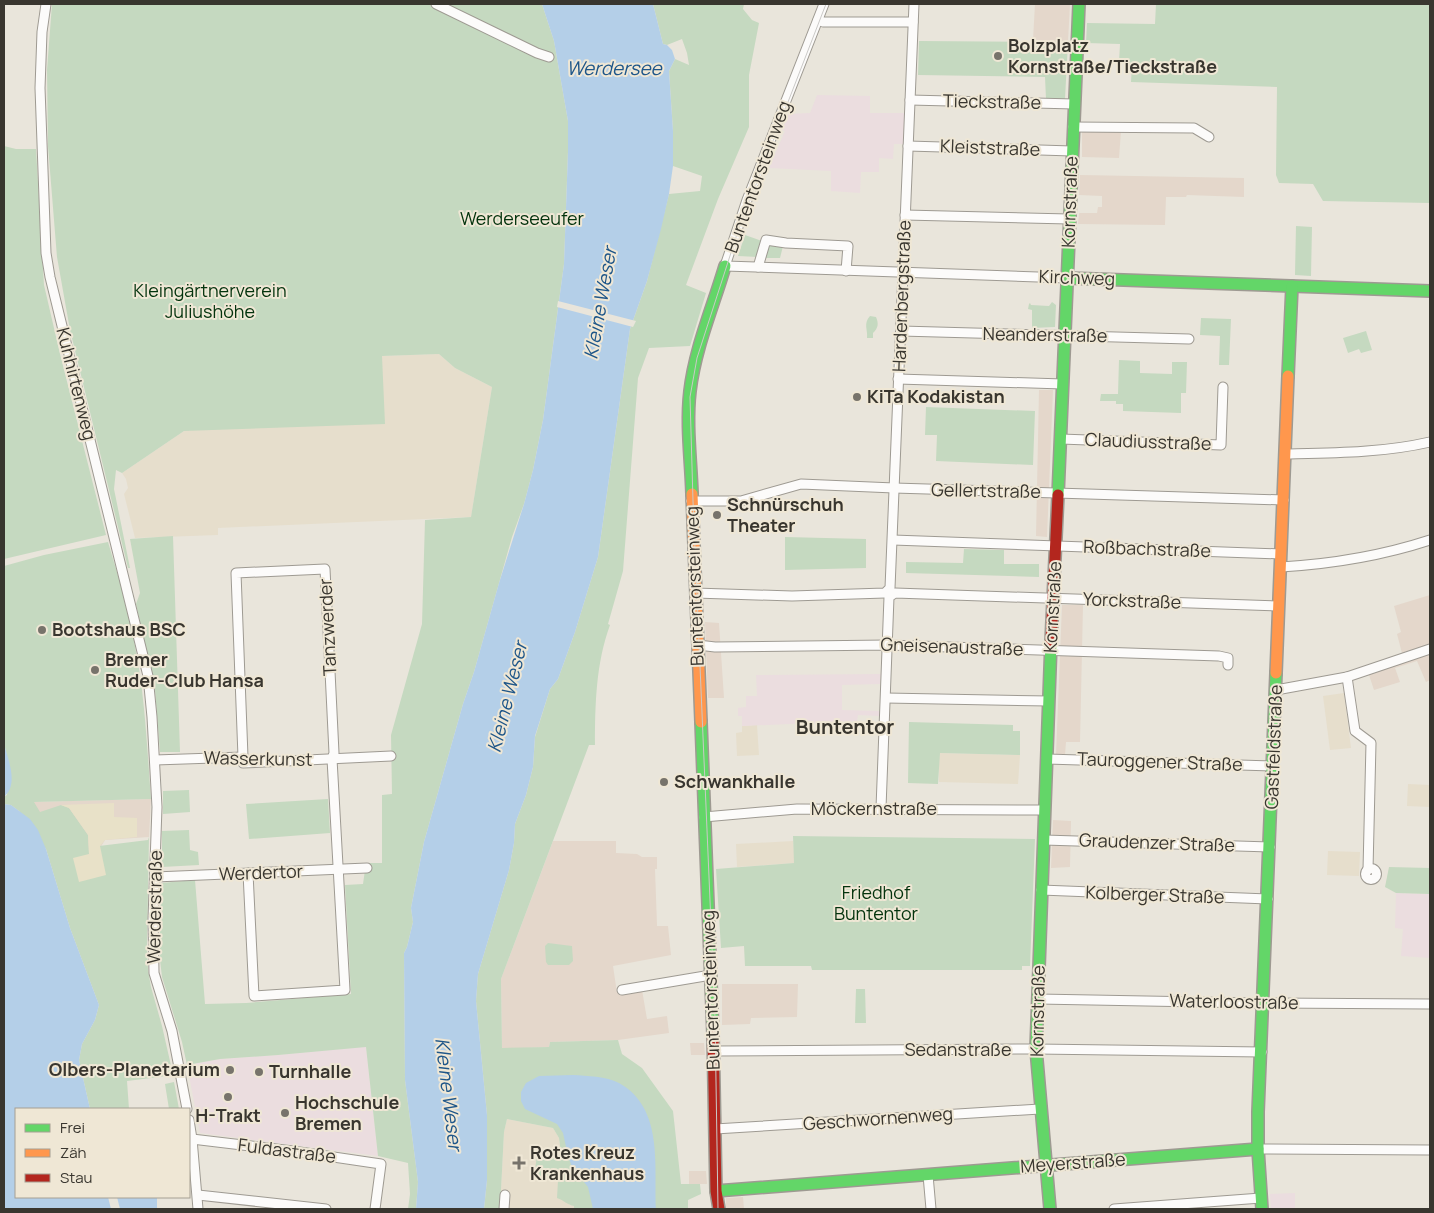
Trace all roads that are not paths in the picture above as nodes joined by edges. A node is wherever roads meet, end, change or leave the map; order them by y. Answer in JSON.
{"nodes":[{"id":1,"x":46,"y":4,"type":"edge"},
{"id":2,"x":436,"y":4,"type":"edge"},
{"id":3,"x":824,"y":4,"type":"edge"},
{"id":4,"x":914,"y":4,"type":"edge"},
{"id":5,"x":1079,"y":4,"type":"edge"},
{"id":6,"x":818,"y":20,"type":"junction"},
{"id":7,"x":913,"y":22,"type":"junction"},
{"id":8,"x":549,"y":57,"type":"dead end"},
{"id":9,"x":910,"y":100,"type":"junction"},
{"id":10,"x":1074,"y":104,"type":"junction"},
{"id":11,"x":1073,"y":127,"type":"junction"},
{"id":12,"x":1209,"y":137,"type":"dead end"},
{"id":13,"x":908,"y":146,"type":"junction"},
{"id":14,"x":1072,"y":151,"type":"junction"},
{"id":15,"x":905,"y":215,"type":"junction"},
{"id":16,"x":1069,"y":220,"type":"junction"},
{"id":17,"x":725,"y":266,"type":"junction"},
{"id":18,"x":758,"y":267,"type":"junction"},
{"id":19,"x":846,"y":271,"type":"junction"},
{"id":20,"x":903,"y":272,"type":"junction"},
{"id":21,"x":1067,"y":278,"type":"junction"},
{"id":22,"x":1292,"y":286,"type":"junction"},
{"id":23,"x":1430,"y":291,"type":"edge"},
{"id":24,"x":901,"y":331,"type":"junction"},
{"id":25,"x":1064,"y":336,"type":"junction"},
{"id":26,"x":1189,"y":339,"type":"dead end"},
{"id":27,"x":898,"y":378,"type":"junction"},
{"id":28,"x":1063,"y":384,"type":"junction"},
{"id":29,"x":1223,"y":387,"type":"dead end"},
{"id":30,"x":1061,"y":439,"type":"junction"},
{"id":31,"x":1430,"y":442,"type":"edge"},
{"id":32,"x":1285,"y":454,"type":"junction"},
{"id":33,"x":894,"y":488,"type":"junction"},
{"id":34,"x":1058,"y":492,"type":"junction"},
{"id":35,"x":1284,"y":500,"type":"junction"},
{"id":36,"x":691,"y":501,"type":"junction"},
{"id":37,"x":893,"y":540,"type":"junction"},
{"id":38,"x":1430,"y":540,"type":"edge"},
{"id":39,"x":1056,"y":545,"type":"junction"},
{"id":40,"x":1282,"y":554,"type":"junction"},
{"id":41,"x":1280,"y":567,"type":"junction"},
{"id":42,"x":892,"y":590,"type":"junction"},
{"id":43,"x":695,"y":593,"type":"junction"},
{"id":44,"x":1054,"y":598,"type":"junction"},
{"id":45,"x":1279,"y":606,"type":"junction"},
{"id":46,"x":698,"y":645,"type":"junction"},
{"id":47,"x":887,"y":645,"type":"junction"},
{"id":48,"x":1430,"y":649,"type":"edge"},
{"id":49,"x":1051,"y":650,"type":"junction"},
{"id":50,"x":1228,"y":665,"type":"dead end"},
{"id":51,"x":1347,"y":677,"type":"junction"},
{"id":52,"x":1276,"y":690,"type":"junction"},
{"id":53,"x":886,"y":698,"type":"junction"},
{"id":54,"x":1049,"y":701,"type":"junction"},
{"id":55,"x":391,"y":756,"type":"dead end"},
{"id":56,"x":243,"y":757,"type":"junction"},
{"id":57,"x":332,"y":759,"type":"junction"},
{"id":58,"x":1048,"y":759,"type":"junction"},
{"id":59,"x":155,"y":760,"type":"junction"},
{"id":60,"x":1273,"y":766,"type":"junction"},
{"id":61,"x":881,"y":808,"type":"junction"},
{"id":62,"x":1045,"y":810,"type":"junction"},
{"id":63,"x":704,"y":818,"type":"junction"},
{"id":64,"x":1044,"y":840,"type":"junction"},
{"id":65,"x":1270,"y":847,"type":"junction"},
{"id":66,"x":367,"y":868,"type":"dead end"},
{"id":67,"x":339,"y":869,"type":"junction"},
{"id":68,"x":1368,"y":870,"type":"dead end"},
{"id":69,"x":248,"y":873,"type":"junction"},
{"id":70,"x":155,"y":877,"type":"junction"},
{"id":71,"x":1041,"y":890,"type":"junction"},
{"id":72,"x":1268,"y":898,"type":"junction"},
{"id":73,"x":711,"y":975,"type":"junction"},
{"id":74,"x":622,"y":990,"type":"dead end"},
{"id":75,"x":1038,"y":999,"type":"junction"},
{"id":76,"x":1264,"y":1002,"type":"junction"},
{"id":77,"x":1430,"y":1004,"type":"edge"},
{"id":78,"x":1036,"y":1049,"type":"junction"},
{"id":79,"x":714,"y":1051,"type":"junction"},
{"id":80,"x":1262,"y":1052,"type":"junction"},
{"id":81,"x":187,"y":1108,"type":"edge"},
{"id":82,"x":1040,"y":1109,"type":"junction"},
{"id":83,"x":190,"y":1126,"type":"edge"},
{"id":84,"x":715,"y":1129,"type":"junction"},
{"id":85,"x":192,"y":1139,"type":"junction"},
{"id":86,"x":1258,"y":1149,"type":"junction"},
{"id":87,"x":1430,"y":1150,"type":"edge"},
{"id":88,"x":1045,"y":1165,"type":"junction"},
{"id":89,"x":928,"y":1175,"type":"junction"},
{"id":90,"x":716,"y":1191,"type":"junction"},
{"id":91,"x":198,"y":1195,"type":"junction"},
{"id":92,"x":505,"y":1195,"type":"dead end"},
{"id":93,"x":1261,"y":1204,"type":"edge"},
{"id":94,"x":198,"y":1209,"type":"edge"},
{"id":95,"x":326,"y":1209,"type":"edge"},
{"id":96,"x":375,"y":1209,"type":"edge"},
{"id":97,"x":504,"y":1209,"type":"edge"},
{"id":98,"x":712,"y":1209,"type":"edge"},
{"id":99,"x":719,"y":1209,"type":"edge"},
{"id":100,"x":931,"y":1209,"type":"edge"},
{"id":101,"x":1050,"y":1209,"type":"edge"},
{"id":102,"x":1114,"y":1209,"type":"edge"}],
"edges":[{"from":1,"to":59,"type":"street","name":"Kuhhirtenweg"},
{"from":2,"to":8,"type":"street"},
{"from":3,"to":6,"type":"street","name":"Buntentorsteinweg"},
{"from":4,"to":7,"type":"street","name":"Hardenbergstraße"},
{"from":5,"to":10,"type":"street","name":"Kornstraße"},
{"from":6,"to":7,"type":"street"},
{"from":6,"to":17,"type":"street","name":"Buntentorsteinweg"},
{"from":7,"to":9,"type":"street","name":"Hardenbergstraße"},
{"from":9,"to":10,"type":"street","name":"Tieckstraße"},
{"from":9,"to":13,"type":"street","name":"Hardenbergstraße"},
{"from":10,"to":11,"type":"street","name":"Kornstraße"},
{"from":11,"to":12,"type":"street"},
{"from":11,"to":14,"type":"street","name":"Kornstraße"},
{"from":13,"to":14,"type":"street","name":"Kleiststraße"},
{"from":13,"to":15,"type":"street","name":"Hardenbergstraße"},
{"from":14,"to":16,"type":"street","name":"Kornstraße"},
{"from":15,"to":16,"type":"street"},
{"from":15,"to":20,"type":"street","name":"Hardenbergstraße"},
{"from":16,"to":21,"type":"street","name":"Kornstraße"},
{"from":17,"to":18,"type":"street","name":"Kirchweg"},
{"from":17,"to":36,"type":"street","name":"Buntentorsteinweg"},
{"from":18,"to":19,"type":"street","name":"Kirchweg"},
{"from":18,"to":19,"type":"street"},
{"from":19,"to":20,"type":"street","name":"Kirchweg"},
{"from":20,"to":21,"type":"street","name":"Kirchweg"},
{"from":20,"to":24,"type":"street","name":"Hardenbergstraße"},
{"from":21,"to":22,"type":"street","name":"Kirchweg"},
{"from":21,"to":25,"type":"street","name":"Kornstraße"},
{"from":22,"to":23,"type":"street","name":"Kirchweg"},
{"from":22,"to":32,"type":"street","name":"Gastfeldstraße"},
{"from":24,"to":25,"type":"street","name":"Neanderstraße"},
{"from":24,"to":27,"type":"street","name":"Hardenbergstraße"},
{"from":25,"to":26,"type":"street","name":"Neanderstraße"},
{"from":25,"to":28,"type":"street","name":"Kornstraße"},
{"from":27,"to":28,"type":"street"},
{"from":27,"to":33,"type":"street","name":"Hardenbergstraße"},
{"from":28,"to":30,"type":"street","name":"Kornstraße"},
{"from":29,"to":30,"type":"street","name":"Claudiusstraße"},
{"from":30,"to":34,"type":"street","name":"Kornstraße"},
{"from":31,"to":32,"type":"street"},
{"from":32,"to":35,"type":"street","name":"Gastfeldstraße"},
{"from":33,"to":34,"type":"street","name":"Gellertstraße"},
{"from":33,"to":36,"type":"street","name":"Gellertstraße"},
{"from":33,"to":37,"type":"street","name":"Hardenbergstraße"},
{"from":34,"to":35,"type":"street","name":"Gellertstraße"},
{"from":34,"to":39,"type":"street","name":"Kornstraße"},
{"from":35,"to":40,"type":"street","name":"Gastfeldstraße"},
{"from":36,"to":43,"type":"street","name":"Buntentorsteinweg"},
{"from":37,"to":39,"type":"street","name":"Roßbachstraße"},
{"from":37,"to":42,"type":"street","name":"Hardenbergstraße"},
{"from":38,"to":41,"type":"street"},
{"from":39,"to":40,"type":"street","name":"Roßbachstraße"},
{"from":39,"to":44,"type":"street","name":"Kornstraße"},
{"from":40,"to":41,"type":"street","name":"Gastfeldstraße"},
{"from":41,"to":45,"type":"street","name":"Gastfeldstraße"},
{"from":42,"to":43,"type":"street","name":"Yorckstraße"},
{"from":42,"to":44,"type":"street","name":"Yorckstraße"},
{"from":42,"to":47,"type":"street","name":"Hardenbergstraße"},
{"from":43,"to":46,"type":"street","name":"Buntentorsteinweg"},
{"from":44,"to":45,"type":"street","name":"Yorckstraße"},
{"from":44,"to":49,"type":"street","name":"Kornstraße"},
{"from":45,"to":52,"type":"street","name":"Gastfeldstraße"},
{"from":46,"to":47,"type":"street","name":"Gneisenaustraße"},
{"from":46,"to":63,"type":"street","name":"Buntentorsteinweg"},
{"from":47,"to":49,"type":"street","name":"Gneisenaustraße"},
{"from":47,"to":53,"type":"street","name":"Hardenbergstraße"},
{"from":48,"to":51,"type":"street"},
{"from":49,"to":50,"type":"street","name":"Gneisenaustraße"},
{"from":49,"to":54,"type":"street","name":"Kornstraße"},
{"from":51,"to":52,"type":"street"},
{"from":51,"to":68,"type":"street"},
{"from":52,"to":60,"type":"street","name":"Gastfeldstraße"},
{"from":53,"to":54,"type":"street"},
{"from":53,"to":61,"type":"street","name":"Hardenbergstraße"},
{"from":54,"to":58,"type":"street","name":"Kornstraße"},
{"from":55,"to":57,"type":"street","name":"Wasserkunst"},
{"from":56,"to":57,"type":"street","name":"Wasserkunst"},
{"from":56,"to":57,"type":"street","name":"Tanzwerder"},
{"from":56,"to":59,"type":"street","name":"Wasserkunst"},
{"from":57,"to":67,"type":"street","name":"Tanzwerder"},
{"from":58,"to":60,"type":"street","name":"Tauroggener Straße"},
{"from":58,"to":62,"type":"street","name":"Kornstraße"},
{"from":59,"to":70,"type":"street","name":"Werderstraße"},
{"from":60,"to":65,"type":"street","name":"Gastfeldstraße"},
{"from":61,"to":62,"type":"street","name":"Möckernstraße"},
{"from":61,"to":63,"type":"street","name":"Möckernstraße"},
{"from":62,"to":64,"type":"street","name":"Kornstraße"},
{"from":63,"to":73,"type":"street","name":"Buntentorsteinweg"},
{"from":64,"to":65,"type":"street","name":"Graudenzer Straße"},
{"from":64,"to":71,"type":"street","name":"Kornstraße"},
{"from":65,"to":72,"type":"street","name":"Gastfeldstraße"},
{"from":66,"to":67,"type":"street","name":"Werdertor"},
{"from":67,"to":69,"type":"street","name":"Werdertor"},
{"from":67,"to":69,"type":"street","name":"Tanzwerder"},
{"from":69,"to":70,"type":"street","name":"Werdertor"},
{"from":70,"to":81,"type":"street","name":"Werderstraße"},
{"from":71,"to":72,"type":"street","name":"Kolberger Straße"},
{"from":71,"to":75,"type":"street","name":"Kornstraße"},
{"from":72,"to":76,"type":"street","name":"Gastfeldstraße"},
{"from":73,"to":74,"type":"street"},
{"from":73,"to":79,"type":"street","name":"Buntentorsteinweg"},
{"from":75,"to":76,"type":"street","name":"Waterloostraße"},
{"from":75,"to":78,"type":"street","name":"Kornstraße"},
{"from":76,"to":77,"type":"street","name":"Waterloostraße"},
{"from":76,"to":80,"type":"street","name":"Gastfeldstraße"},
{"from":78,"to":79,"type":"street","name":"Sedanstraße"},
{"from":78,"to":80,"type":"street","name":"Sedanstraße"},
{"from":78,"to":82,"type":"street","name":"Kornstraße"},
{"from":79,"to":84,"type":"street","name":"Buntentorsteinweg"},
{"from":80,"to":86,"type":"street","name":"Gastfeldstraße"},
{"from":82,"to":84,"type":"street","name":"Geschwornenweg"},
{"from":82,"to":88,"type":"street","name":"Kornstraße"},
{"from":83,"to":85,"type":"street"},
{"from":84,"to":90,"type":"street","name":"Buntentorsteinweg"},
{"from":85,"to":91,"type":"street"},
{"from":85,"to":96,"type":"street","name":"Fuldastraße"},
{"from":86,"to":87,"type":"street","name":"Meyerstraße"},
{"from":86,"to":88,"type":"street","name":"Meyerstraße"},
{"from":86,"to":93,"type":"street","name":"Gastfeldstraße"},
{"from":88,"to":89,"type":"street","name":"Meyerstraße"},
{"from":88,"to":101,"type":"street","name":"Kornstraße"},
{"from":89,"to":90,"type":"street","name":"Meyerstraße"},
{"from":89,"to":100,"type":"street"},
{"from":90,"to":98,"type":"street","name":"Buntentorsteinweg"},
{"from":90,"to":99,"type":"street","name":"Buntentorsteinweg"},
{"from":91,"to":94,"type":"street"},
{"from":91,"to":95,"type":"street"},
{"from":92,"to":97,"type":"street"},
{"from":93,"to":102,"type":"street"}]}
